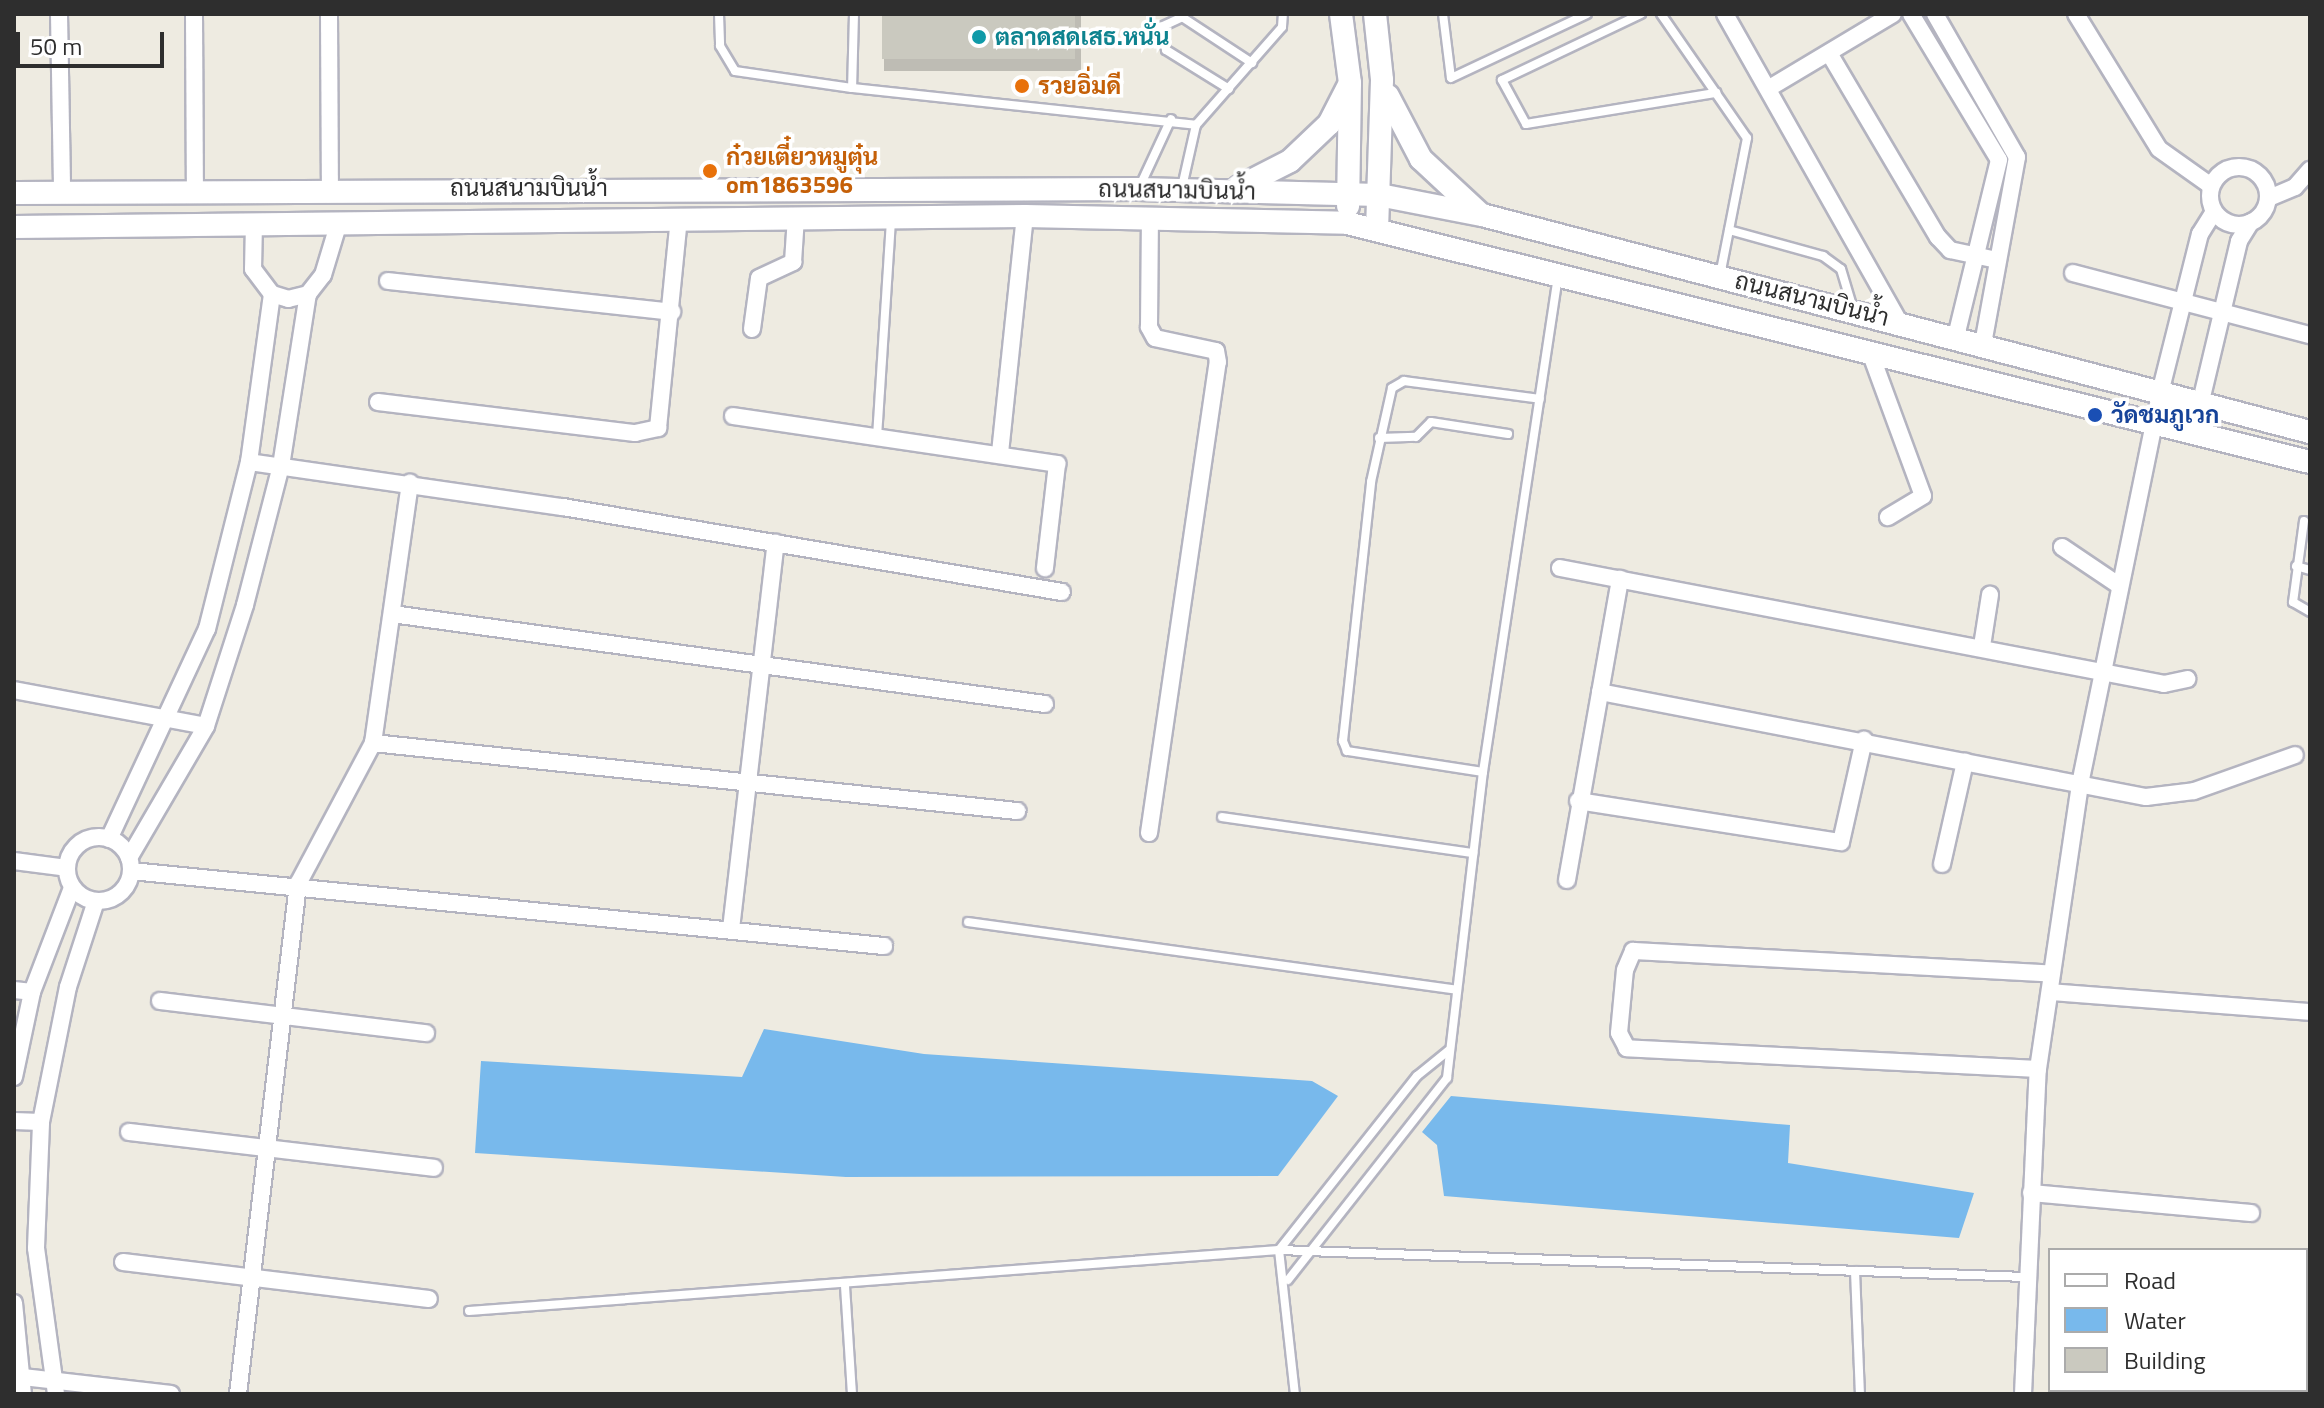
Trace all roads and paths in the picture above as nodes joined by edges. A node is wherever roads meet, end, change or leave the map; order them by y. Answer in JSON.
{"nodes":[{"id":1,"x":59,"y":14,"type":"edge"},
{"id":2,"x":194,"y":14,"type":"edge"},
{"id":3,"x":329,"y":14,"type":"edge"},
{"id":4,"x":719,"y":14,"type":"edge"},
{"id":5,"x":854,"y":14,"type":"edge"},
{"id":6,"x":1283,"y":14,"type":"edge"},
{"id":7,"x":1341,"y":14,"type":"edge"},
{"id":8,"x":1375,"y":14,"type":"edge"},
{"id":9,"x":1443,"y":14,"type":"edge"},
{"id":10,"x":1587,"y":14,"type":"edge"},
{"id":11,"x":1641,"y":14,"type":"edge"},
{"id":12,"x":1661,"y":14,"type":"edge"},
{"id":13,"x":1725,"y":14,"type":"edge"},
{"id":14,"x":1893,"y":14,"type":"edge"},
{"id":15,"x":1911,"y":14,"type":"edge"},
{"id":16,"x":1935,"y":14,"type":"edge"},
{"id":17,"x":2076,"y":14,"type":"edge"},
{"id":18,"x":1950,"y":40,"type":"junction"},
{"id":19,"x":1933,"y":50,"type":"junction"},
{"id":20,"x":1829,"y":53,"type":"junction"},
{"id":21,"x":1252,"y":63,"type":"junction"},
{"id":22,"x":1382,"y":80,"type":"junction"},
{"id":23,"x":1350,"y":83,"type":"junction"},
{"id":24,"x":1771,"y":87,"type":"junction"},
{"id":25,"x":852,"y":88,"type":"junction"},
{"id":26,"x":1229,"y":89,"type":"junction"},
{"id":27,"x":1716,"y":93,"type":"junction"},
{"id":28,"x":1171,"y":119,"type":"junction"},
{"id":29,"x":1196,"y":125,"type":"junction"},
{"id":30,"x":2017,"y":157,"type":"junction"},
{"id":31,"x":1999,"y":160,"type":"junction"},
{"id":32,"x":2310,"y":170,"type":"edge"},
{"id":33,"x":2211,"y":186,"type":"junction"},
{"id":34,"x":412,"y":188,"type":"junction"},
{"id":35,"x":330,"y":189,"type":"junction"},
{"id":36,"x":1138,"y":189,"type":"junction"},
{"id":37,"x":1181,"y":190,"type":"junction"},
{"id":38,"x":2302,"y":190,"type":"edge"},
{"id":39,"x":195,"y":191,"type":"junction"},
{"id":40,"x":1230,"y":191,"type":"junction"},
{"id":41,"x":14,"y":193,"type":"edge"},
{"id":42,"x":62,"y":193,"type":"junction"},
{"id":43,"x":1349,"y":193,"type":"junction"},
{"id":44,"x":1379,"y":195,"type":"junction"},
{"id":45,"x":2269,"y":198,"type":"junction"},
{"id":46,"x":2214,"y":212,"type":"junction"},
{"id":47,"x":1482,"y":215,"type":"junction"},
{"id":48,"x":1025,"y":216,"type":"junction"},
{"id":49,"x":796,"y":217,"type":"junction"},
{"id":50,"x":892,"y":217,"type":"junction"},
{"id":51,"x":679,"y":218,"type":"junction"},
{"id":52,"x":1150,"y":218,"type":"junction"},
{"id":53,"x":412,"y":219,"type":"junction"},
{"id":54,"x":254,"y":222,"type":"junction"},
{"id":55,"x":339,"y":222,"type":"junction"},
{"id":56,"x":2251,"y":222,"type":"junction"},
{"id":57,"x":1347,"y":223,"type":"junction"},
{"id":58,"x":14,"y":227,"type":"edge"},
{"id":59,"x":1377,"y":230,"type":"junction"},
{"id":60,"x":1729,"y":230,"type":"junction"},
{"id":61,"x":1972,"y":253,"type":"junction"},
{"id":62,"x":1997,"y":260,"type":"junction"},
{"id":63,"x":1558,"y":273,"type":"junction"},
{"id":64,"x":2073,"y":273,"type":"dead end"},
{"id":65,"x":1720,"y":276,"type":"junction"},
{"id":66,"x":388,"y":281,"type":"dead end"},
{"id":67,"x":272,"y":294,"type":"junction"},
{"id":68,"x":308,"y":294,"type":"junction"},
{"id":69,"x":2183,"y":303,"type":"junction"},
{"id":70,"x":1853,"y":310,"type":"junction"},
{"id":71,"x":672,"y":312,"type":"junction"},
{"id":72,"x":2224,"y":313,"type":"junction"},
{"id":73,"x":1899,"y":322,"type":"junction"},
{"id":74,"x":752,"y":329,"type":"dead end"},
{"id":75,"x":2310,"y":335,"type":"edge"},
{"id":76,"x":1956,"y":336,"type":"junction"},
{"id":77,"x":1983,"y":344,"type":"junction"},
{"id":78,"x":2011,"y":351,"type":"junction"},
{"id":79,"x":1870,"y":352,"type":"junction"},
{"id":80,"x":1950,"y":372,"type":"junction"},
{"id":81,"x":2001,"y":386,"type":"junction"},
{"id":82,"x":2161,"y":389,"type":"junction"},
{"id":83,"x":1540,"y":399,"type":"junction"},
{"id":84,"x":2201,"y":401,"type":"junction"},
{"id":85,"x":378,"y":402,"type":"dead end"},
{"id":86,"x":733,"y":416,"type":"dead end"},
{"id":87,"x":2154,"y":422,"type":"junction"},
{"id":88,"x":2310,"y":432,"type":"edge"},
{"id":89,"x":1508,"y":434,"type":"dead end"},
{"id":90,"x":877,"y":437,"type":"junction"},
{"id":91,"x":1379,"y":438,"type":"junction"},
{"id":92,"x":1000,"y":453,"type":"junction"},
{"id":93,"x":249,"y":462,"type":"junction"},
{"id":94,"x":2310,"y":462,"type":"edge"},
{"id":95,"x":281,"y":466,"type":"junction"},
{"id":96,"x":410,"y":483,"type":"junction"},
{"id":97,"x":1888,"y":517,"type":"dead end"},
{"id":98,"x":2304,"y":521,"type":"dead end"},
{"id":99,"x":776,"y":543,"type":"junction"},
{"id":100,"x":2062,"y":547,"type":"dead end"},
{"id":101,"x":2296,"y":566,"type":"junction"},
{"id":102,"x":1045,"y":568,"type":"dead end"},
{"id":103,"x":1560,"y":568,"type":"dead end"},
{"id":104,"x":2310,"y":570,"type":"edge"},
{"id":105,"x":1620,"y":579,"type":"junction"},
{"id":106,"x":2120,"y":586,"type":"junction"},
{"id":107,"x":1062,"y":592,"type":"dead end"},
{"id":108,"x":1990,"y":595,"type":"dead end"},
{"id":109,"x":2310,"y":612,"type":"edge"},
{"id":110,"x":392,"y":614,"type":"junction"},
{"id":111,"x":1982,"y":646,"type":"junction"},
{"id":112,"x":2102,"y":669,"type":"junction"},
{"id":113,"x":764,"y":670,"type":"junction"},
{"id":114,"x":2187,"y":679,"type":"dead end"},
{"id":115,"x":14,"y":690,"type":"edge"},
{"id":116,"x":1600,"y":692,"type":"junction"},
{"id":117,"x":1045,"y":704,"type":"dead end"},
{"id":118,"x":171,"y":718,"type":"junction"},
{"id":119,"x":206,"y":726,"type":"junction"},
{"id":120,"x":1864,"y":740,"type":"junction"},
{"id":121,"x":373,"y":743,"type":"junction"},
{"id":122,"x":2295,"y":755,"type":"dead end"},
{"id":123,"x":1965,"y":762,"type":"junction"},
{"id":124,"x":1483,"y":772,"type":"junction"},
{"id":125,"x":748,"y":783,"type":"junction"},
{"id":126,"x":2080,"y":784,"type":"junction"},
{"id":127,"x":1578,"y":801,"type":"junction"},
{"id":128,"x":1017,"y":811,"type":"dead end"},
{"id":129,"x":1222,"y":817,"type":"dead end"},
{"id":130,"x":1149,"y":833,"type":"dead end"},
{"id":131,"x":109,"y":839,"type":"junction"},
{"id":132,"x":1473,"y":853,"type":"junction"},
{"id":133,"x":14,"y":861,"type":"edge"},
{"id":134,"x":130,"y":864,"type":"junction"},
{"id":135,"x":1942,"y":864,"type":"dead end"},
{"id":136,"x":67,"y":868,"type":"junction"},
{"id":137,"x":1567,"y":880,"type":"dead end"},
{"id":138,"x":298,"y":884,"type":"junction"},
{"id":139,"x":72,"y":888,"type":"junction"},
{"id":140,"x":96,"y":901,"type":"junction"},
{"id":141,"x":968,"y":922,"type":"dead end"},
{"id":142,"x":731,"y":929,"type":"junction"},
{"id":143,"x":884,"y":946,"type":"dead end"},
{"id":144,"x":2051,"y":974,"type":"junction"},
{"id":145,"x":14,"y":990,"type":"edge"},
{"id":146,"x":1456,"y":990,"type":"junction"},
{"id":147,"x":32,"y":992,"type":"junction"},
{"id":148,"x":2050,"y":992,"type":"junction"},
{"id":149,"x":160,"y":1001,"type":"dead end"},
{"id":150,"x":2310,"y":1012,"type":"edge"},
{"id":151,"x":283,"y":1014,"type":"junction"},
{"id":152,"x":426,"y":1033,"type":"dead end"},
{"id":153,"x":1448,"y":1051,"type":"junction"},
{"id":154,"x":2038,"y":1069,"type":"junction"},
{"id":155,"x":14,"y":1077,"type":"edge"},
{"id":156,"x":14,"y":1121,"type":"edge"},
{"id":157,"x":41,"y":1122,"type":"junction"},
{"id":158,"x":129,"y":1132,"type":"dead end"},
{"id":159,"x":267,"y":1150,"type":"junction"},
{"id":160,"x":434,"y":1168,"type":"dead end"},
{"id":161,"x":2031,"y":1193,"type":"junction"},
{"id":162,"x":2251,"y":1213,"type":"dead end"},
{"id":163,"x":1279,"y":1250,"type":"junction"},
{"id":164,"x":1313,"y":1253,"type":"junction"},
{"id":165,"x":123,"y":1262,"type":"dead end"},
{"id":166,"x":1855,"y":1271,"type":"junction"},
{"id":167,"x":254,"y":1274,"type":"junction"},
{"id":168,"x":2026,"y":1277,"type":"junction"},
{"id":169,"x":1288,"y":1280,"type":"junction"},
{"id":170,"x":845,"y":1286,"type":"junction"},
{"id":171,"x":429,"y":1299,"type":"dead end"},
{"id":172,"x":14,"y":1303,"type":"edge"},
{"id":173,"x":469,"y":1311,"type":"dead end"},
{"id":174,"x":17,"y":1376,"type":"edge"},
{"id":175,"x":55,"y":1386,"type":"edge"},
{"id":176,"x":23,"y":1394,"type":"edge"},
{"id":177,"x":171,"y":1394,"type":"edge"},
{"id":178,"x":238,"y":1394,"type":"edge"},
{"id":179,"x":852,"y":1394,"type":"edge"},
{"id":180,"x":1295,"y":1394,"type":"edge"},
{"id":181,"x":1860,"y":1394,"type":"edge"},
{"id":182,"x":2023,"y":1394,"type":"edge"}],
"edges":[{"from":1,"to":42,"type":"street"},
{"from":2,"to":39,"type":"street"},
{"from":3,"to":35,"type":"street"},
{"from":4,"to":25,"type":"lane"},
{"from":5,"to":25,"type":"lane"},
{"from":6,"to":21,"type":"lane"},
{"from":7,"to":23,"type":"main road"},
{"from":8,"to":22,"type":"main road"},
{"from":9,"to":10,"type":"lane"},
{"from":11,"to":27,"type":"lane"},
{"from":12,"to":27,"type":"lane"},
{"from":13,"to":24,"type":"street"},
{"from":14,"to":20,"type":"street"},
{"from":15,"to":19,"type":"street"},
{"from":16,"to":18,"type":"street"},
{"from":17,"to":33,"type":"street"},
{"from":18,"to":19,"type":"street"},
{"from":18,"to":30,"type":"street"},
{"from":19,"to":31,"type":"street"},
{"from":20,"to":24,"type":"street"},
{"from":20,"to":61,"type":"street"},
{"from":21,"to":26,"type":"lane"},
{"from":21,"to":26,"type":"lane"},
{"from":22,"to":44,"type":"main road"},
{"from":22,"to":47,"type":"main road"},
{"from":23,"to":40,"type":"main road"},
{"from":23,"to":43,"type":"main road"},
{"from":24,"to":73,"type":"street"},
{"from":25,"to":28,"type":"lane"},
{"from":26,"to":29,"type":"lane"},
{"from":27,"to":60,"type":"lane"},
{"from":28,"to":29,"type":"lane"},
{"from":28,"to":36,"type":"lane"},
{"from":29,"to":37,"type":"lane"},
{"from":30,"to":31,"type":"street"},
{"from":30,"to":62,"type":"street"},
{"from":31,"to":61,"type":"street"},
{"from":32,"to":38,"type":"street"},
{"from":33,"to":45,"type":"street"},
{"from":33,"to":46,"type":"street"},
{"from":34,"to":35,"type":"main road","name":"ถนนสนามบินน้ำ"},
{"from":34,"to":36,"type":"main road","name":"ถนนสนามบินน้ำ"},
{"from":34,"to":53,"type":"main road"},
{"from":35,"to":39,"type":"main road","name":"ถนนสนามบินน้ำ"},
{"from":36,"to":37,"type":"main road","name":"ถนนสนามบินน้ำ"},
{"from":37,"to":40,"type":"main road","name":"ถนนสนามบินน้ำ"},
{"from":38,"to":45,"type":"street"},
{"from":39,"to":42,"type":"main road","name":"ถนนสนามบินน้ำ"},
{"from":40,"to":43,"type":"main road","name":"ถนนสนามบินน้ำ"},
{"from":41,"to":42,"type":"main road","name":"ถนนสนามบินน้ำ"},
{"from":43,"to":44,"type":"main road","name":"ถนนสนามบินน้ำ"},
{"from":43,"to":57,"type":"main road"},
{"from":44,"to":47,"type":"main road","name":"ถนนสนามบินน้ำ"},
{"from":44,"to":59,"type":"main road"},
{"from":45,"to":56,"type":"street"},
{"from":46,"to":56,"type":"street"},
{"from":46,"to":69,"type":"street"},
{"from":47,"to":65,"type":"main road","name":"ถนนสนามบินน้ำ"},
{"from":48,"to":50,"type":"main road","name":"ถนนสนามบินน้ำ"},
{"from":48,"to":52,"type":"main road","name":"ถนนสนามบินน้ำ"},
{"from":48,"to":92,"type":"street"},
{"from":49,"to":50,"type":"main road","name":"ถนนสนามบินน้ำ"},
{"from":49,"to":51,"type":"main road","name":"ถนนสนามบินน้ำ"},
{"from":49,"to":74,"type":"street"},
{"from":50,"to":90,"type":"lane"},
{"from":51,"to":53,"type":"main road","name":"ถนนสนามบินน้ำ"},
{"from":51,"to":71,"type":"street"},
{"from":52,"to":57,"type":"main road","name":"ถนนสนามบินน้ำ"},
{"from":52,"to":130,"type":"street"},
{"from":53,"to":55,"type":"main road","name":"ถนนสนามบินน้ำ"},
{"from":54,"to":55,"type":"main road","name":"ถนนสนามบินน้ำ"},
{"from":54,"to":58,"type":"main road","name":"ถนนสนามบินน้ำ"},
{"from":54,"to":67,"type":"street"},
{"from":55,"to":68,"type":"street"},
{"from":56,"to":72,"type":"street"},
{"from":57,"to":59,"type":"main road","name":"ถนนสนามบินน้ำ"},
{"from":59,"to":63,"type":"main road","name":"ถนนสนามบินน้ำ"},
{"from":60,"to":65,"type":"lane"},
{"from":60,"to":70,"type":"lane"},
{"from":61,"to":62,"type":"street"},
{"from":61,"to":76,"type":"street"},
{"from":62,"to":77,"type":"street"},
{"from":63,"to":79,"type":"main road","name":"ถนนสนามบินน้ำ"},
{"from":63,"to":83,"type":"lane"},
{"from":64,"to":69,"type":"street"},
{"from":65,"to":70,"type":"main road","name":"ถนนสนามบินน้ำ"},
{"from":66,"to":71,"type":"street"},
{"from":67,"to":68,"type":"street"},
{"from":67,"to":93,"type":"street"},
{"from":68,"to":95,"type":"street"},
{"from":69,"to":72,"type":"street"},
{"from":69,"to":82,"type":"street"},
{"from":70,"to":73,"type":"main road","name":"ถนนสนามบินน้ำ"},
{"from":71,"to":85,"type":"street"},
{"from":72,"to":75,"type":"street"},
{"from":72,"to":84,"type":"street"},
{"from":73,"to":76,"type":"main road","name":"ถนนสนามบินน้ำ"},
{"from":76,"to":77,"type":"main road","name":"ถนนสนามบินน้ำ"},
{"from":76,"to":80,"type":"main road"},
{"from":77,"to":78,"type":"main road","name":"ถนนสนามบินน้ำ"},
{"from":78,"to":81,"type":"main road"},
{"from":78,"to":82,"type":"main road","name":"ถนนสนามบินน้ำ"},
{"from":79,"to":80,"type":"main road","name":"ถนนสนามบินน้ำ"},
{"from":79,"to":97,"type":"street"},
{"from":80,"to":81,"type":"main road","name":"ถนนสนามบินน้ำ"},
{"from":81,"to":87,"type":"main road","name":"ถนนสนามบินน้ำ"},
{"from":82,"to":84,"type":"main road","name":"ถนนสนามบินน้ำ"},
{"from":82,"to":87,"type":"street"},
{"from":83,"to":91,"type":"lane"},
{"from":83,"to":124,"type":"lane"},
{"from":84,"to":88,"type":"main road","name":"ถนนสนามบินน้ำ"},
{"from":86,"to":90,"type":"street"},
{"from":87,"to":94,"type":"main road","name":"ถนนสนามบินน้ำ"},
{"from":87,"to":106,"type":"street"},
{"from":89,"to":91,"type":"lane"},
{"from":90,"to":92,"type":"street"},
{"from":91,"to":124,"type":"lane"},
{"from":92,"to":102,"type":"street"},
{"from":93,"to":95,"type":"street"},
{"from":93,"to":118,"type":"street"},
{"from":95,"to":96,"type":"street"},
{"from":95,"to":119,"type":"street"},
{"from":96,"to":99,"type":"street"},
{"from":96,"to":110,"type":"street"},
{"from":98,"to":101,"type":"lane"},
{"from":99,"to":107,"type":"street"},
{"from":99,"to":113,"type":"street"},
{"from":100,"to":106,"type":"street"},
{"from":101,"to":104,"type":"lane"},
{"from":101,"to":109,"type":"lane"},
{"from":103,"to":105,"type":"street"},
{"from":105,"to":111,"type":"street"},
{"from":105,"to":116,"type":"street"},
{"from":106,"to":112,"type":"street"},
{"from":108,"to":111,"type":"street"},
{"from":110,"to":113,"type":"street"},
{"from":110,"to":121,"type":"street"},
{"from":111,"to":112,"type":"street"},
{"from":112,"to":114,"type":"street"},
{"from":112,"to":126,"type":"street"},
{"from":113,"to":117,"type":"street"},
{"from":113,"to":125,"type":"street"},
{"from":115,"to":118,"type":"street"},
{"from":116,"to":120,"type":"street"},
{"from":116,"to":127,"type":"street"},
{"from":118,"to":119,"type":"street"},
{"from":118,"to":131,"type":"street"},
{"from":119,"to":134,"type":"street"},
{"from":120,"to":123,"type":"street"},
{"from":120,"to":127,"type":"street"},
{"from":121,"to":125,"type":"street"},
{"from":121,"to":138,"type":"street"},
{"from":122,"to":126,"type":"street"},
{"from":123,"to":126,"type":"street"},
{"from":123,"to":135,"type":"street"},
{"from":124,"to":132,"type":"lane"},
{"from":125,"to":128,"type":"street"},
{"from":125,"to":142,"type":"street"},
{"from":126,"to":144,"type":"street"},
{"from":127,"to":137,"type":"street"},
{"from":129,"to":132,"type":"lane"},
{"from":131,"to":134,"type":"street"},
{"from":131,"to":136,"type":"street"},
{"from":132,"to":146,"type":"lane"},
{"from":133,"to":136,"type":"street"},
{"from":134,"to":138,"type":"street"},
{"from":134,"to":140,"type":"street"},
{"from":136,"to":139,"type":"street"},
{"from":138,"to":142,"type":"street"},
{"from":138,"to":151,"type":"street"},
{"from":139,"to":140,"type":"street"},
{"from":139,"to":147,"type":"street"},
{"from":140,"to":157,"type":"street"},
{"from":141,"to":146,"type":"lane"},
{"from":142,"to":143,"type":"street"},
{"from":144,"to":148,"type":"street"},
{"from":144,"to":154,"type":"street"},
{"from":145,"to":147,"type":"street"},
{"from":146,"to":153,"type":"lane"},
{"from":147,"to":155,"type":"street"},
{"from":148,"to":150,"type":"street"},
{"from":148,"to":154,"type":"street"},
{"from":149,"to":151,"type":"street"},
{"from":151,"to":152,"type":"street"},
{"from":151,"to":159,"type":"street"},
{"from":153,"to":163,"type":"lane"},
{"from":153,"to":164,"type":"lane"},
{"from":154,"to":161,"type":"street"},
{"from":156,"to":157,"type":"street"},
{"from":157,"to":175,"type":"street"},
{"from":158,"to":159,"type":"street"},
{"from":159,"to":160,"type":"street"},
{"from":159,"to":167,"type":"street"},
{"from":161,"to":162,"type":"street"},
{"from":161,"to":168,"type":"street"},
{"from":163,"to":164,"type":"lane"},
{"from":163,"to":169,"type":"lane"},
{"from":163,"to":170,"type":"lane"},
{"from":164,"to":166,"type":"lane"},
{"from":164,"to":169,"type":"lane"},
{"from":165,"to":167,"type":"street"},
{"from":166,"to":168,"type":"lane"},
{"from":166,"to":181,"type":"lane"},
{"from":167,"to":171,"type":"street"},
{"from":167,"to":178,"type":"street"},
{"from":168,"to":182,"type":"street"},
{"from":169,"to":180,"type":"lane"},
{"from":170,"to":173,"type":"lane"},
{"from":170,"to":179,"type":"lane"},
{"from":172,"to":174,"type":"street"},
{"from":174,"to":175,"type":"street"},
{"from":174,"to":176,"type":"street"},
{"from":175,"to":177,"type":"street"}]}
